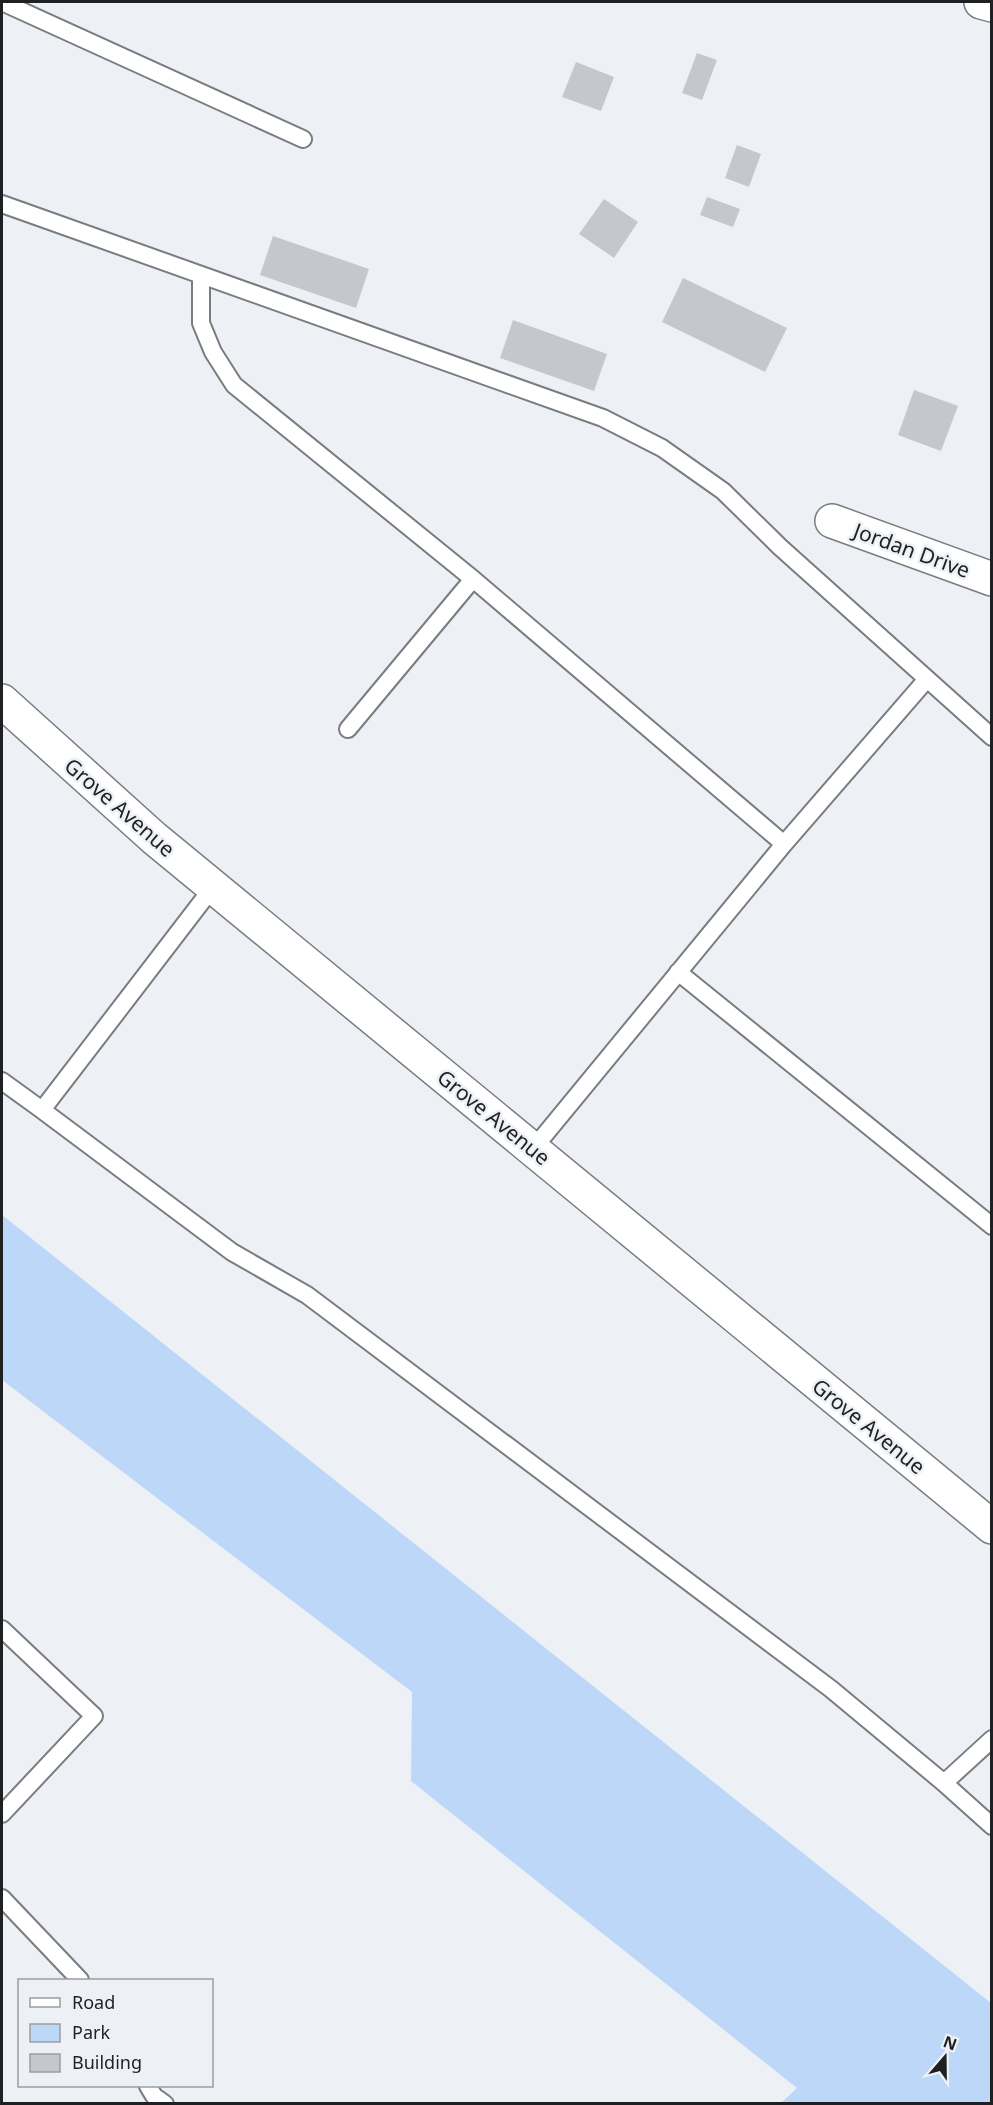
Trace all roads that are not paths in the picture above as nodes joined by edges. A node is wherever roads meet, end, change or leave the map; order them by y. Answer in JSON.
{"nodes":[{"id":1,"x":2,"y":2,"type":"edge"},
{"id":2,"x":981,"y":2,"type":"edge"},
{"id":3,"x":992,"y":5,"type":"edge"},
{"id":4,"x":303,"y":139,"type":"dead end"},
{"id":5,"x":2,"y":204,"type":"edge"},
{"id":6,"x":201,"y":275,"type":"junction"},
{"id":7,"x":832,"y":521,"type":"dead end"},
{"id":8,"x":473,"y":579,"type":"junction"},
{"id":9,"x":992,"y":579,"type":"edge"},
{"id":10,"x":927,"y":679,"type":"junction"},
{"id":11,"x":2,"y":701,"type":"edge"},
{"id":12,"x":348,"y":729,"type":"dead end"},
{"id":13,"x":992,"y":737,"type":"edge"},
{"id":14,"x":784,"y":844,"type":"junction"},
{"id":15,"x":213,"y":886,"type":"junction"},
{"id":16,"x":678,"y":972,"type":"junction"},
{"id":17,"x":2,"y":1081,"type":"edge"},
{"id":18,"x":42,"y":1110,"type":"junction"},
{"id":19,"x":532,"y":1149,"type":"junction"},
{"id":20,"x":992,"y":1226,"type":"edge"},
{"id":21,"x":992,"y":1527,"type":"edge"},
{"id":22,"x":2,"y":1629,"type":"edge"},
{"id":23,"x":992,"y":1739,"type":"edge"},
{"id":24,"x":944,"y":1783,"type":"junction"},
{"id":25,"x":2,"y":1814,"type":"edge"},
{"id":26,"x":992,"y":1826,"type":"edge"},
{"id":27,"x":2,"y":1898,"type":"edge"},
{"id":28,"x":79,"y":1979,"type":"edge"},
{"id":29,"x":149,"y":2087,"type":"edge"},
{"id":30,"x":165,"y":2103,"type":"edge"}],
"edges":[{"from":1,"to":4,"type":"lane"},
{"from":2,"to":3,"type":"street"},
{"from":5,"to":6,"type":"lane"},
{"from":6,"to":8,"type":"lane"},
{"from":6,"to":10,"type":"lane"},
{"from":7,"to":9,"type":"street","name":"Jordan Drive"},
{"from":8,"to":12,"type":"lane"},
{"from":8,"to":14,"type":"lane"},
{"from":10,"to":13,"type":"lane"},
{"from":10,"to":14,"type":"lane"},
{"from":11,"to":15,"type":"street","name":"Grove Avenue"},
{"from":14,"to":16,"type":"lane"},
{"from":15,"to":18,"type":"lane"},
{"from":15,"to":19,"type":"street","name":"Grove Avenue"},
{"from":16,"to":19,"type":"lane"},
{"from":16,"to":20,"type":"lane"},
{"from":17,"to":18,"type":"lane"},
{"from":18,"to":24,"type":"lane"},
{"from":19,"to":21,"type":"street","name":"Grove Avenue"},
{"from":22,"to":25,"type":"lane"},
{"from":23,"to":24,"type":"lane"},
{"from":24,"to":26,"type":"lane"},
{"from":27,"to":28,"type":"lane"},
{"from":29,"to":30,"type":"lane"}]}
